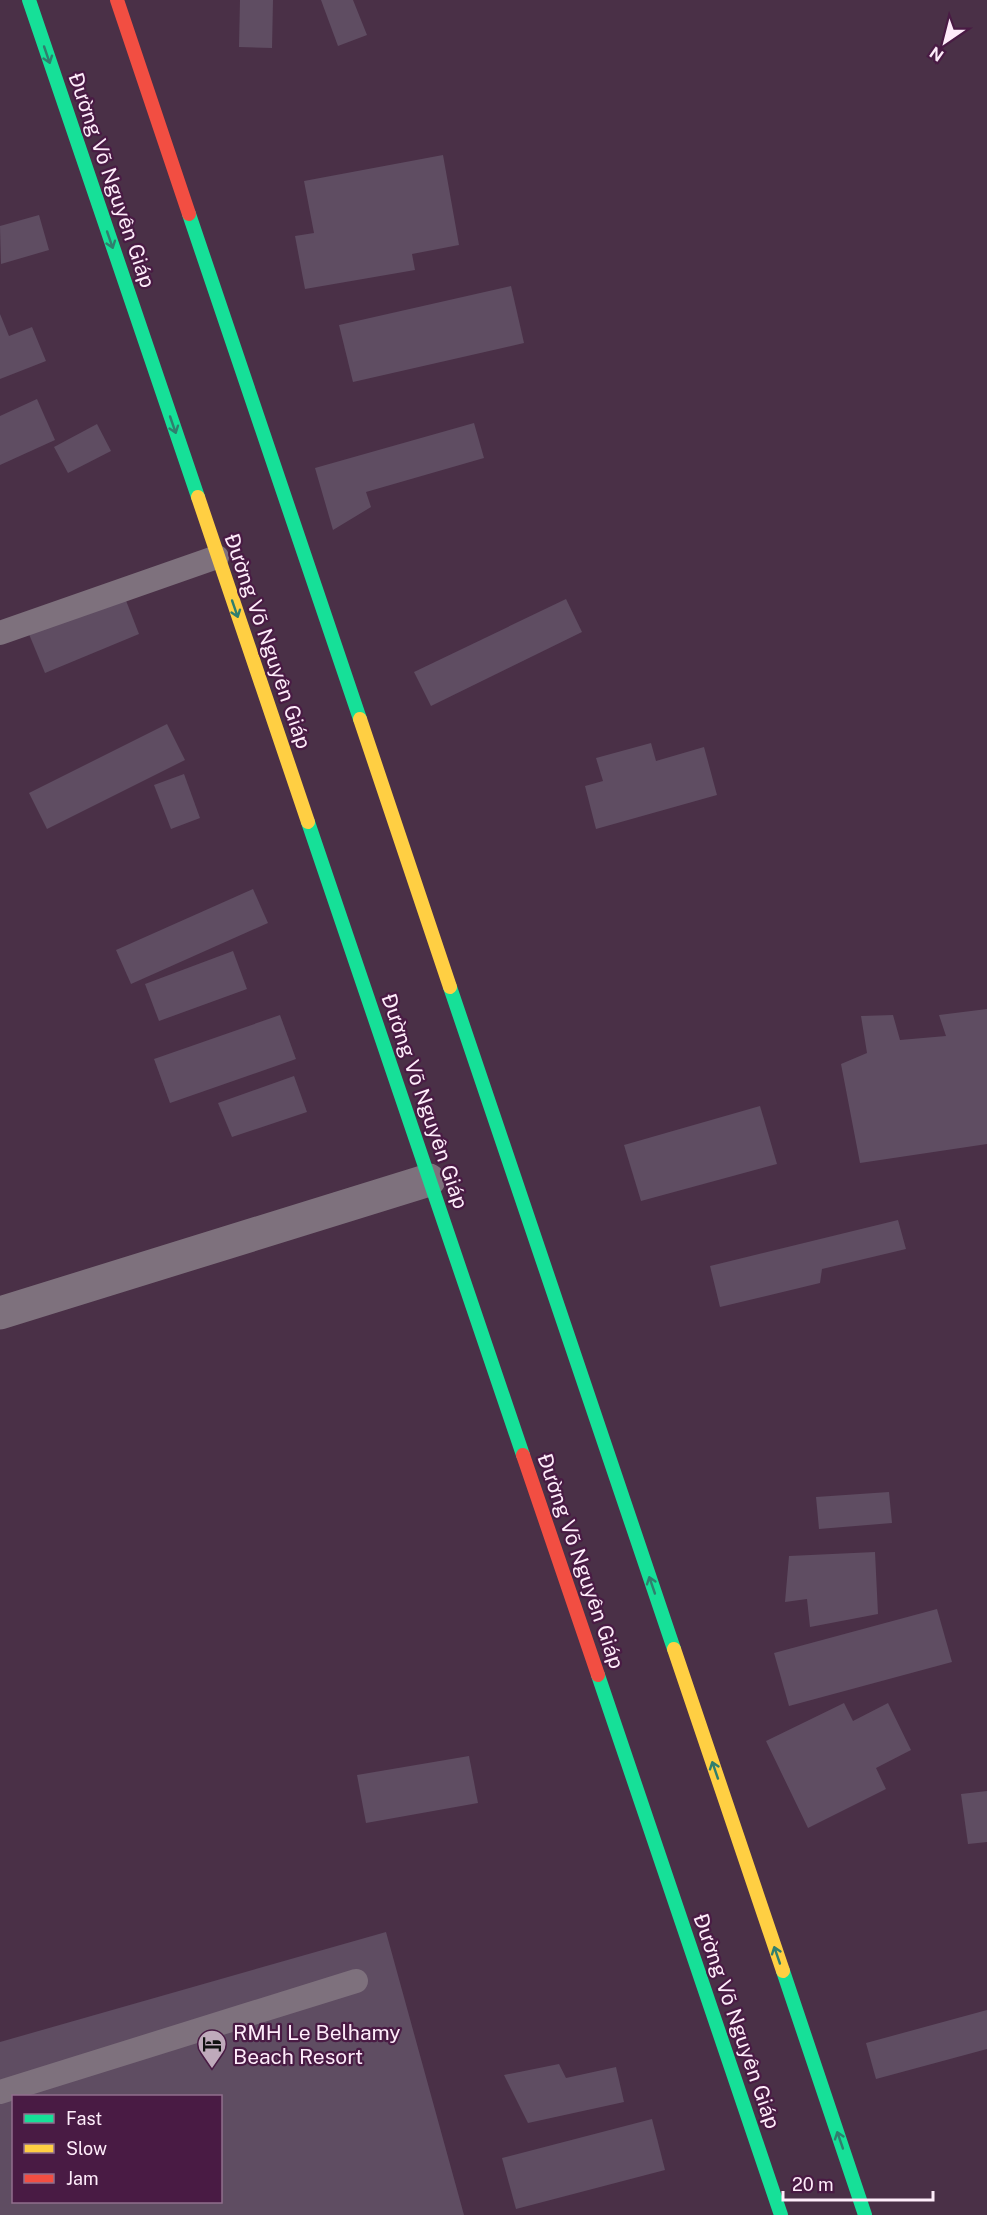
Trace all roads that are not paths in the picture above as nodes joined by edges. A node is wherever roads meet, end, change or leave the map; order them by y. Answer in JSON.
{"nodes":[{"id":1,"x":28,"y":0,"type":"edge"},
{"id":2,"x":117,"y":0,"type":"edge"},
{"id":3,"x":217,"y":557,"type":"junction"},
{"id":4,"x":0,"y":633,"type":"edge"},
{"id":5,"x":429,"y":1180,"type":"junction"},
{"id":6,"x":0,"y":1313,"type":"edge"},
{"id":7,"x":356,"y":1981,"type":"dead end"},
{"id":8,"x":0,"y":2092,"type":"edge"},
{"id":9,"x":781,"y":2215,"type":"edge"},
{"id":10,"x":865,"y":2215,"type":"edge"}],
"edges":[{"from":1,"to":3,"type":"main road","name":"Đường Võ Nguyên Giáp","one_way":true},
{"from":10,"to":2,"type":"main road","one_way":true},
{"from":3,"to":4,"type":"lane"},
{"from":3,"to":5,"type":"main road","name":"Đường Võ Nguyên Giáp","one_way":true},
{"from":5,"to":6,"type":"street"},
{"from":5,"to":9,"type":"main road","name":"Đường Võ Nguyên Giáp"},
{"from":7,"to":8,"type":"lane"}]}
